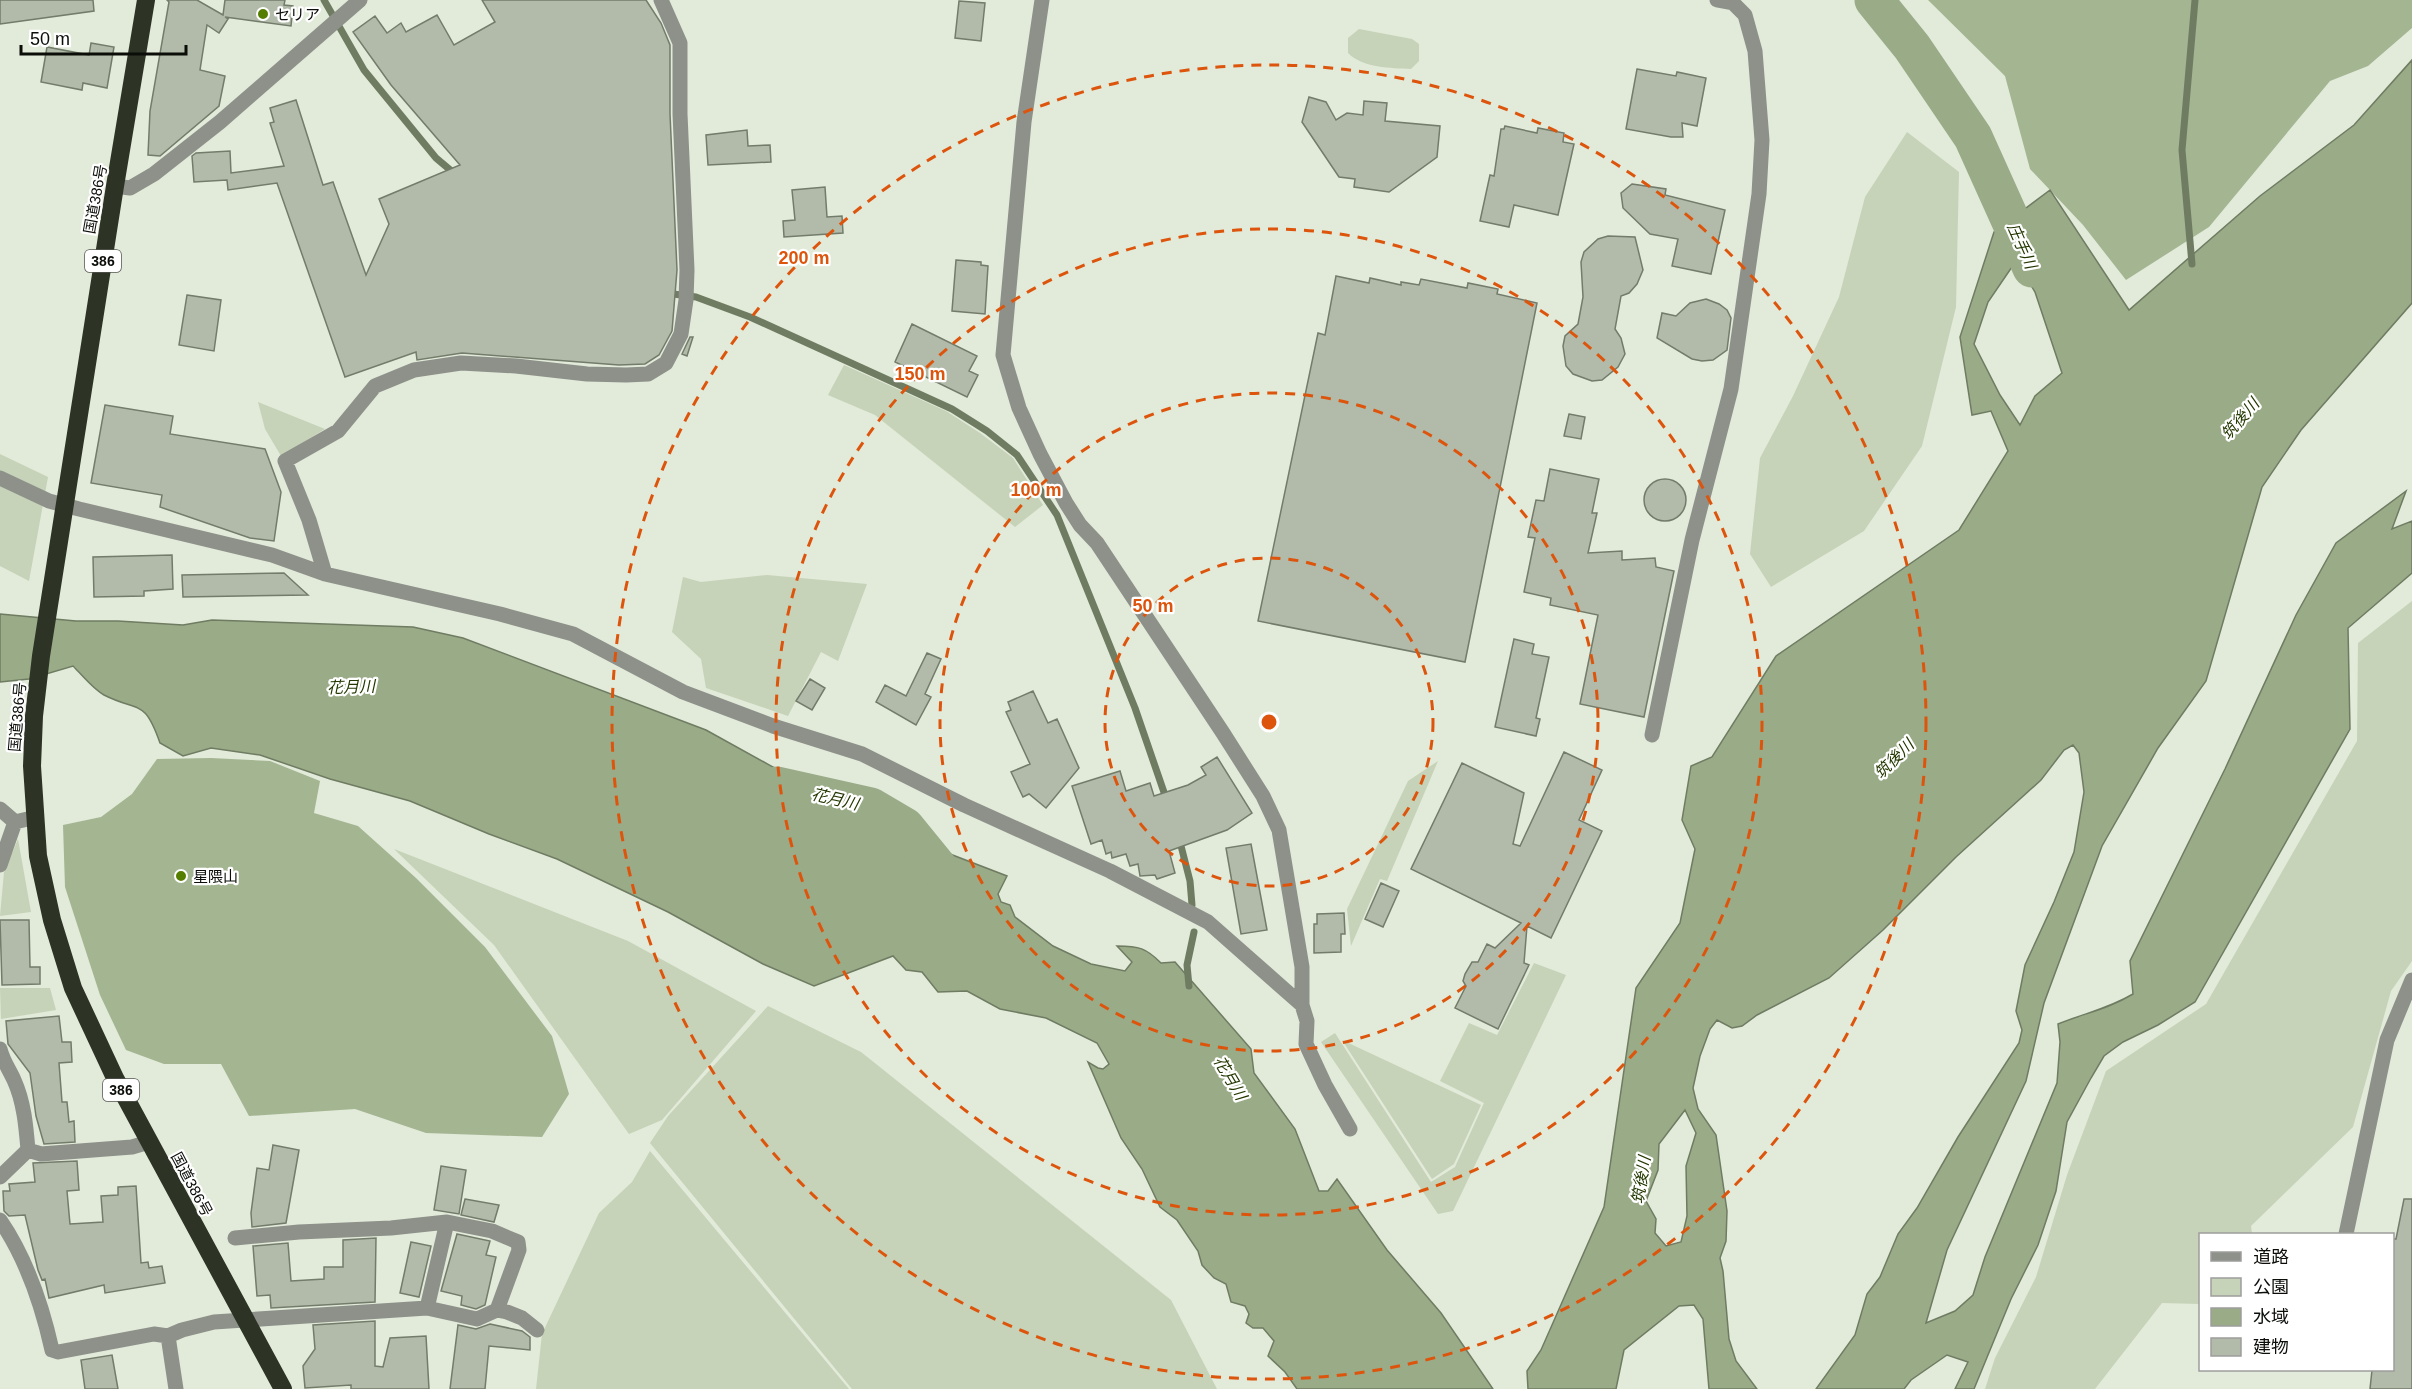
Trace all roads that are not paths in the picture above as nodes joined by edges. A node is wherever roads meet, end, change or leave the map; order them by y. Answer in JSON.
{"nodes":[{"id":1,"x":146,"y":0,"type":"edge"},
{"id":2,"x":360,"y":0,"type":"edge"},
{"id":3,"x":661,"y":0,"type":"edge"},
{"id":4,"x":1042,"y":0,"type":"edge"},
{"id":5,"x":1717,"y":0,"type":"edge"},
{"id":6,"x":115,"y":186,"type":"junction"},
{"id":7,"x":0,"y":478,"type":"edge"},
{"id":8,"x":64,"y":505,"type":"junction"},
{"id":9,"x":325,"y":574,"type":"junction"},
{"id":10,"x":1652,"y":735,"type":"dead end"},
{"id":11,"x":0,"y":809,"type":"edge"},
{"id":12,"x":36,"y":817,"type":"junction"},
{"id":13,"x":15,"y":822,"type":"junction"},
{"id":14,"x":0,"y":865,"type":"edge"},
{"id":15,"x":2410,"y":992,"type":"edge"},
{"id":16,"x":1302,"y":1005,"type":"junction"},
{"id":17,"x":0,"y":1049,"type":"edge"},
{"id":18,"x":1350,"y":1128,"type":"dead end"},
{"id":19,"x":149,"y":1142,"type":"junction"},
{"id":20,"x":28,"y":1150,"type":"junction"},
{"id":21,"x":0,"y":1177,"type":"edge"},
{"id":22,"x":0,"y":1220,"type":"edge"},
{"id":23,"x":447,"y":1222,"type":"junction"},
{"id":24,"x":2346,"y":1233,"type":"edge"},
{"id":25,"x":235,"y":1238,"type":"dead end"},
{"id":26,"x":427,"y":1308,"type":"junction"},
{"id":27,"x":496,"y":1310,"type":"junction"},
{"id":28,"x":245,"y":1319,"type":"junction"},
{"id":29,"x":537,"y":1330,"type":"dead end"},
{"id":30,"x":168,"y":1336,"type":"junction"},
{"id":31,"x":176,"y":1389,"type":"edge"},
{"id":32,"x":283,"y":1389,"type":"edge"}],
"edges":[{"from":1,"to":6,"type":"highway","name":"国道386号","number":"386"},
{"from":2,"to":6,"type":"street"},
{"from":3,"to":9,"type":"street"},
{"from":4,"to":16,"type":"street"},
{"from":5,"to":10,"type":"street"},
{"from":6,"to":8,"type":"highway","name":"国道386号","number":"386"},
{"from":7,"to":8,"type":"street"},
{"from":8,"to":9,"type":"street"},
{"from":8,"to":12,"type":"highway","name":"国道386号","number":"386"},
{"from":9,"to":16,"type":"street"},
{"from":11,"to":13,"type":"street"},
{"from":12,"to":13,"type":"street"},
{"from":12,"to":19,"type":"highway","name":"国道386号","number":"386"},
{"from":13,"to":14,"type":"street"},
{"from":15,"to":24,"type":"street"},
{"from":16,"to":18,"type":"street"},
{"from":17,"to":20,"type":"street"},
{"from":19,"to":20,"type":"street"},
{"from":19,"to":28,"type":"highway","name":"国道386号","number":"386"},
{"from":20,"to":21,"type":"street"},
{"from":22,"to":30,"type":"street"},
{"from":23,"to":25,"type":"street"},
{"from":23,"to":26,"type":"street"},
{"from":23,"to":27,"type":"street"},
{"from":26,"to":27,"type":"street"},
{"from":26,"to":28,"type":"street"},
{"from":27,"to":29,"type":"street"},
{"from":28,"to":30,"type":"street"},
{"from":28,"to":32,"type":"highway","name":"国道386号","number":"386"},
{"from":30,"to":31,"type":"street"}]}
